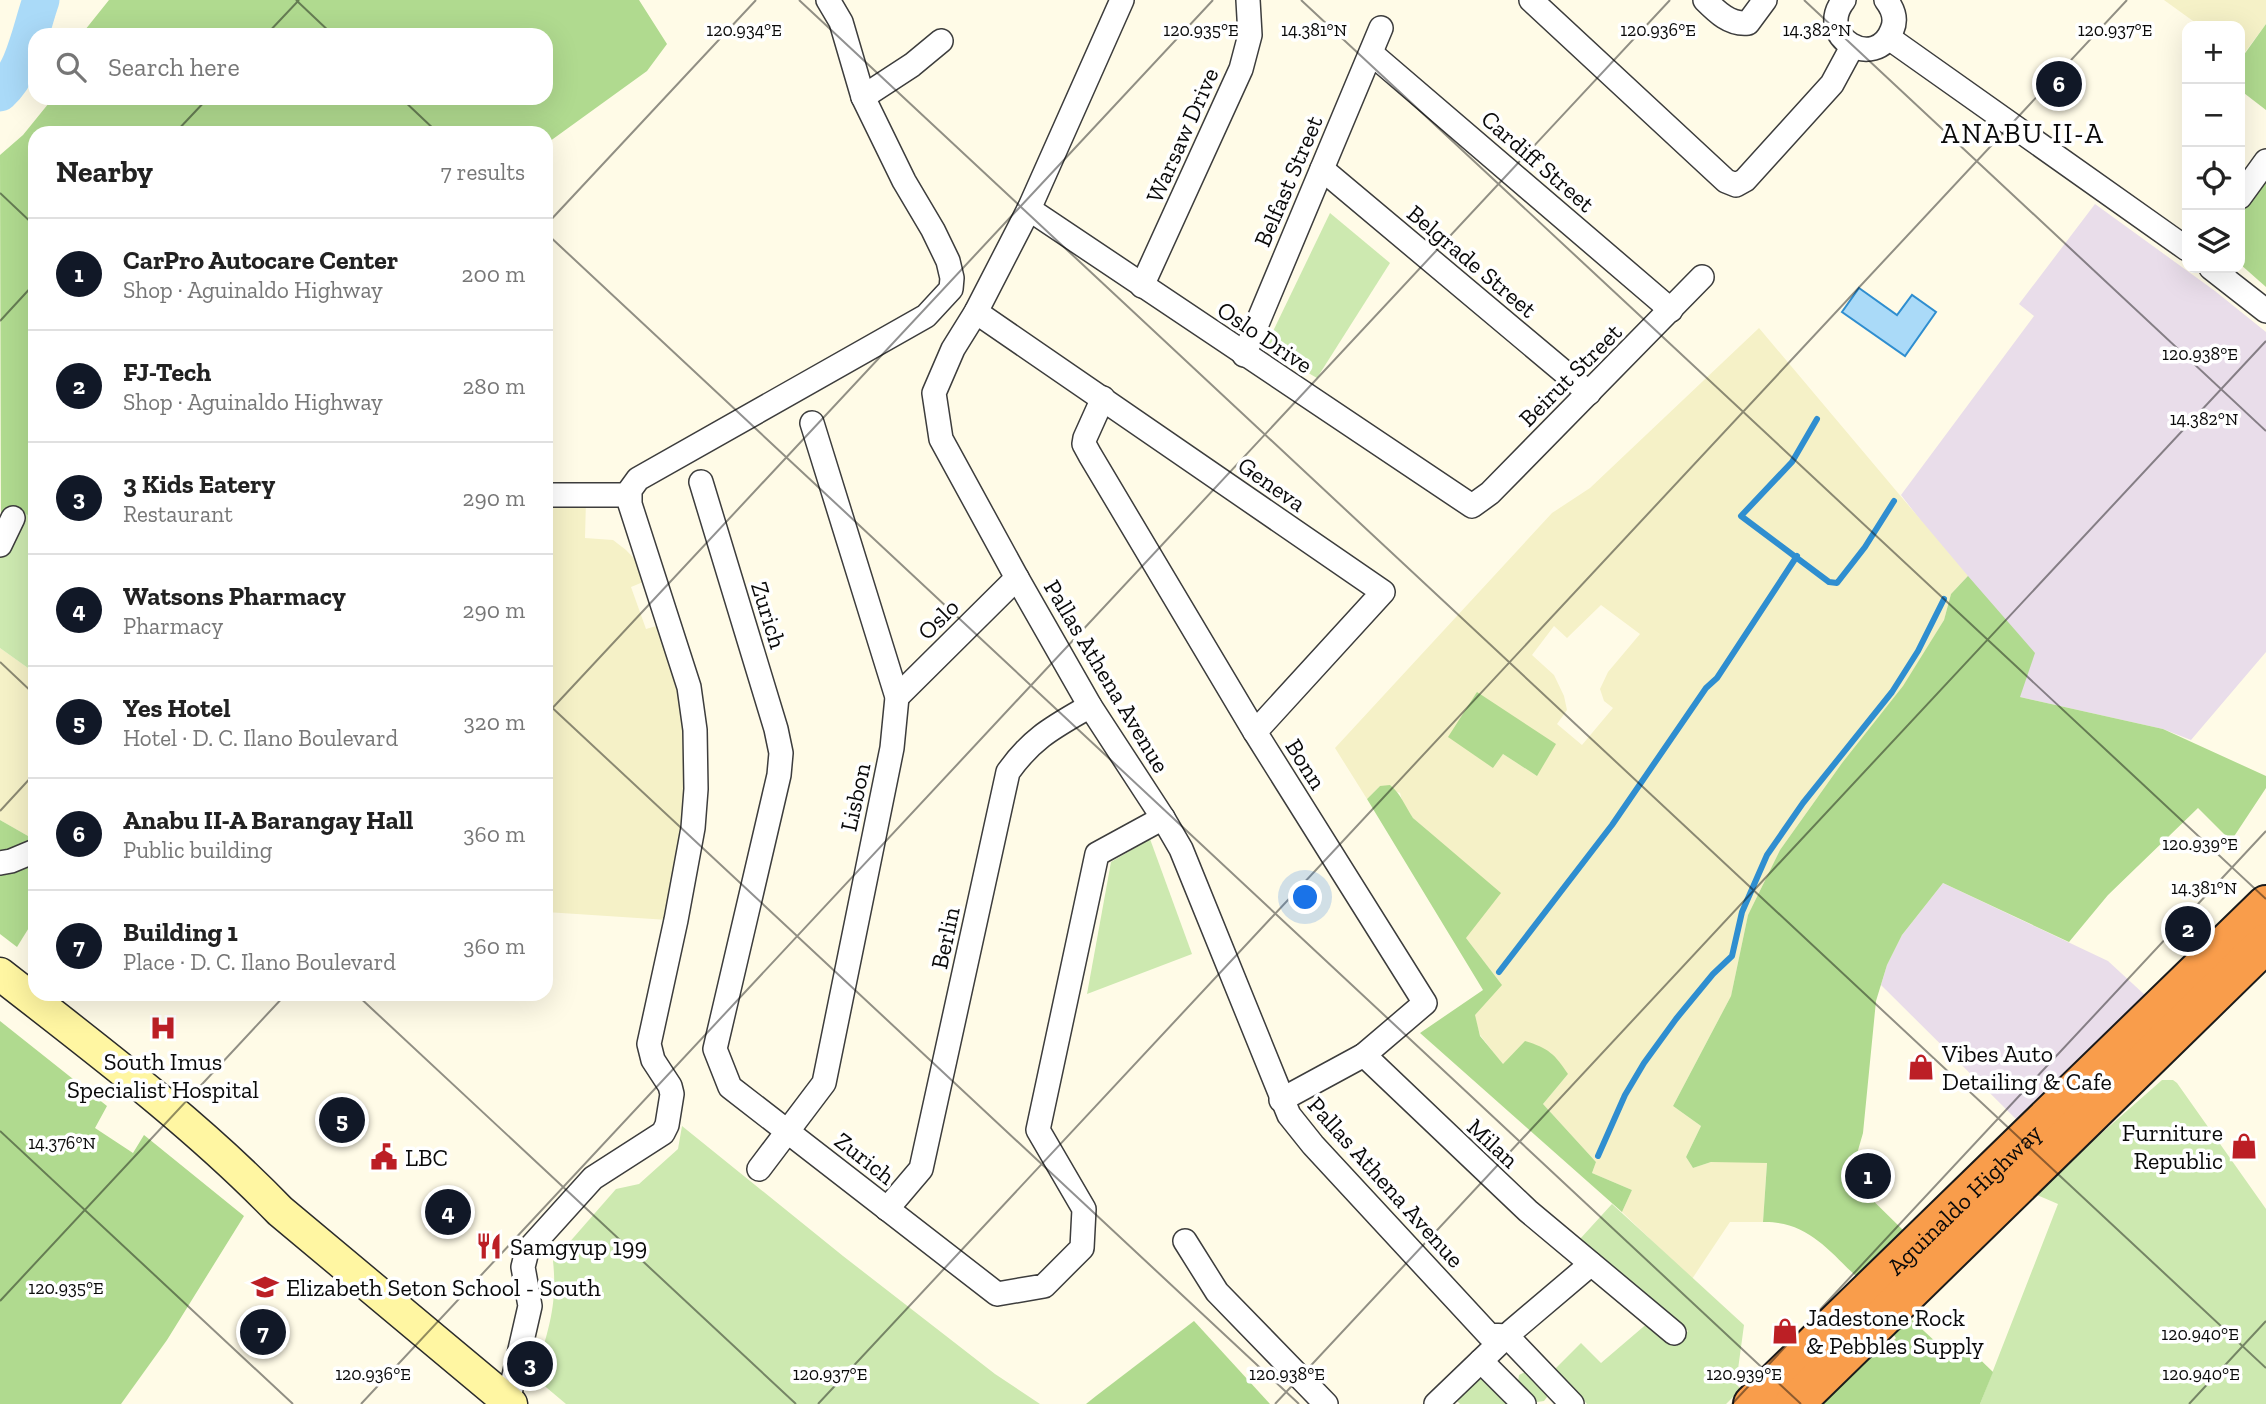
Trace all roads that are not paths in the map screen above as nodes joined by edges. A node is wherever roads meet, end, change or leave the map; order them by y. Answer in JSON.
{"nodes":[{"id":1,"x":828,"y":0,"type":"edge"},
{"id":2,"x":1122,"y":0,"type":"edge"},
{"id":3,"x":1248,"y":0,"type":"edge"},
{"id":4,"x":1531,"y":0,"type":"edge"},
{"id":5,"x":1705,"y":0,"type":"edge"},
{"id":6,"x":1765,"y":0,"type":"edge"},
{"id":7,"x":1844,"y":0,"type":"edge"},
{"id":8,"x":1888,"y":1,"type":"edge"},
{"id":9,"x":1381,"y":27,"type":"dead end"},
{"id":10,"x":1889,"y":38,"type":"junction"},
{"id":11,"x":941,"y":41,"type":"dead end"},
{"id":12,"x":1852,"y":47,"type":"junction"},
{"id":13,"x":1370,"y":53,"type":"junction"},
{"id":14,"x":863,"y":97,"type":"junction"},
{"id":15,"x":2266,"y":161,"type":"edge"},
{"id":16,"x":1322,"y":169,"type":"junction"},
{"id":17,"x":2245,"y":190,"type":"edge"},
{"id":18,"x":1029,"y":209,"type":"junction"},
{"id":19,"x":2182,"y":246,"type":"edge"},
{"id":20,"x":2217,"y":273,"type":"edge"},
{"id":21,"x":1702,"y":277,"type":"dead end"},
{"id":22,"x":1142,"y":286,"type":"junction"},
{"id":23,"x":1671,"y":310,"type":"junction"},
{"id":24,"x":2266,"y":311,"type":"edge"},
{"id":25,"x":976,"y":312,"type":"junction"},
{"id":26,"x":1244,"y":355,"type":"junction"},
{"id":27,"x":1589,"y":393,"type":"junction"},
{"id":28,"x":1103,"y":398,"type":"junction"},
{"id":29,"x":811,"y":423,"type":"dead end"},
{"id":30,"x":701,"y":482,"type":"dead end"},
{"id":31,"x":553,"y":495,"type":"edge"},
{"id":32,"x":628,"y":495,"type":"junction"},
{"id":33,"x":1472,"y":506,"type":"joint"},
{"id":34,"x":13,"y":518,"type":"dead end"},
{"id":35,"x":0,"y":545,"type":"edge"},
{"id":36,"x":1017,"y":578,"type":"junction"},
{"id":37,"x":897,"y":697,"type":"junction"},
{"id":38,"x":1090,"y":706,"type":"junction"},
{"id":39,"x":1255,"y":732,"type":"junction"},
{"id":40,"x":1163,"y":818,"type":"junction"},
{"id":41,"x":28,"y":854,"type":"edge"},
{"id":42,"x":0,"y":863,"type":"edge"},
{"id":43,"x":2266,"y":905,"type":"edge"},
{"id":44,"x":2266,"y":943,"type":"edge"},
{"id":45,"x":0,"y":974,"type":"edge"},
{"id":46,"x":28,"y":997,"type":"edge"},
{"id":47,"x":33,"y":1001,"type":"edge"},
{"id":48,"x":1364,"y":1055,"type":"junction"},
{"id":49,"x":1281,"y":1100,"type":"junction"},
{"id":50,"x":789,"y":1132,"type":"junction"},
{"id":51,"x":759,"y":1169,"type":"dead end"},
{"id":52,"x":887,"y":1209,"type":"junction"},
{"id":53,"x":1185,"y":1241,"type":"dead end"},
{"id":54,"x":1591,"y":1264,"type":"junction"},
{"id":55,"x":1674,"y":1333,"type":"dead end"},
{"id":56,"x":1498,"y":1336,"type":"junction"},
{"id":57,"x":1481,"y":1361,"type":"junction"},
{"id":58,"x":509,"y":1403,"type":"edge"},
{"id":59,"x":1326,"y":1404,"type":"edge"},
{"id":60,"x":1436,"y":1404,"type":"edge"},
{"id":61,"x":1524,"y":1404,"type":"edge"},
{"id":62,"x":1572,"y":1404,"type":"edge"},
{"id":63,"x":1753,"y":1404,"type":"edge"},
{"id":64,"x":1794,"y":1404,"type":"edge"}],
"edges":[{"from":1,"to":14,"type":"street"},
{"from":2,"to":18,"type":"street","name":"Pallas Athena Avenue"},
{"from":3,"to":22,"type":"street","name":"Warsaw Drive"},
{"from":4,"to":12,"type":"street"},
{"from":5,"to":6,"type":"street"},
{"from":7,"to":12,"type":"street"},
{"from":8,"to":10,"type":"street"},
{"from":9,"to":13,"type":"street","name":"Belfast Street"},
{"from":10,"to":12,"type":"street"},
{"from":10,"to":19,"type":"street"},
{"from":11,"to":14,"type":"street"},
{"from":13,"to":16,"type":"street","name":"Belfast Street"},
{"from":13,"to":23,"type":"street","name":"Cardiff Street"},
{"from":14,"to":32,"type":"street"},
{"from":15,"to":17,"type":"street"},
{"from":16,"to":26,"type":"street","name":"Belfast Street"},
{"from":16,"to":27,"type":"street","name":"Belgrade Street"},
{"from":18,"to":22,"type":"street","name":"Oslo Drive"},
{"from":18,"to":25,"type":"street","name":"Pallas Athena Avenue"},
{"from":20,"to":24,"type":"street"},
{"from":21,"to":23,"type":"street","name":"Beirut Street"},
{"from":22,"to":26,"type":"street","name":"Oslo Drive"},
{"from":23,"to":27,"type":"street","name":"Beirut Street"},
{"from":25,"to":28,"type":"street","name":"Geneva"},
{"from":25,"to":36,"type":"street","name":"Pallas Athena Avenue"},
{"from":26,"to":33,"type":"street","name":"Oslo Drive"},
{"from":27,"to":33,"type":"street","name":"Beirut Street"},
{"from":28,"to":39,"type":"street","name":"Bonn"},
{"from":28,"to":39,"type":"street","name":"Geneva"},
{"from":29,"to":37,"type":"street","name":"Lisbon"},
{"from":30,"to":50,"type":"street","name":"Zurich"},
{"from":31,"to":32,"type":"street"},
{"from":32,"to":58,"type":"street"},
{"from":34,"to":35,"type":"street"},
{"from":36,"to":37,"type":"street","name":"Oslo"},
{"from":36,"to":38,"type":"street","name":"Pallas Athena Avenue"},
{"from":37,"to":50,"type":"street","name":"Lisbon"},
{"from":38,"to":40,"type":"street","name":"Pallas Athena Avenue"},
{"from":38,"to":52,"type":"street","name":"Berlin"},
{"from":39,"to":48,"type":"street","name":"Bonn"},
{"from":40,"to":49,"type":"street","name":"Pallas Athena Avenue"},
{"from":40,"to":52,"type":"street","name":"Zurich"},
{"from":41,"to":42,"type":"street"},
{"from":43,"to":63,"type":"highway","name":"Aguinaldo Highway"},
{"from":44,"to":64,"type":"highway","name":"Aguinaldo Highway"},
{"from":45,"to":46,"type":"street"},
{"from":47,"to":58,"type":"street"},
{"from":48,"to":49,"type":"street","name":"Bonn"},
{"from":48,"to":54,"type":"street","name":"Milan"},
{"from":49,"to":56,"type":"street","name":"Pallas Athena Avenue"},
{"from":50,"to":51,"type":"street","name":"Lisbon"},
{"from":50,"to":52,"type":"street","name":"Zurich"},
{"from":53,"to":59,"type":"street"},
{"from":54,"to":55,"type":"street","name":"Milan"},
{"from":54,"to":56,"type":"street"},
{"from":56,"to":57,"type":"street"},
{"from":56,"to":62,"type":"street","name":"Pallas Athena Avenue"},
{"from":57,"to":60,"type":"street"},
{"from":57,"to":61,"type":"street"}]}
